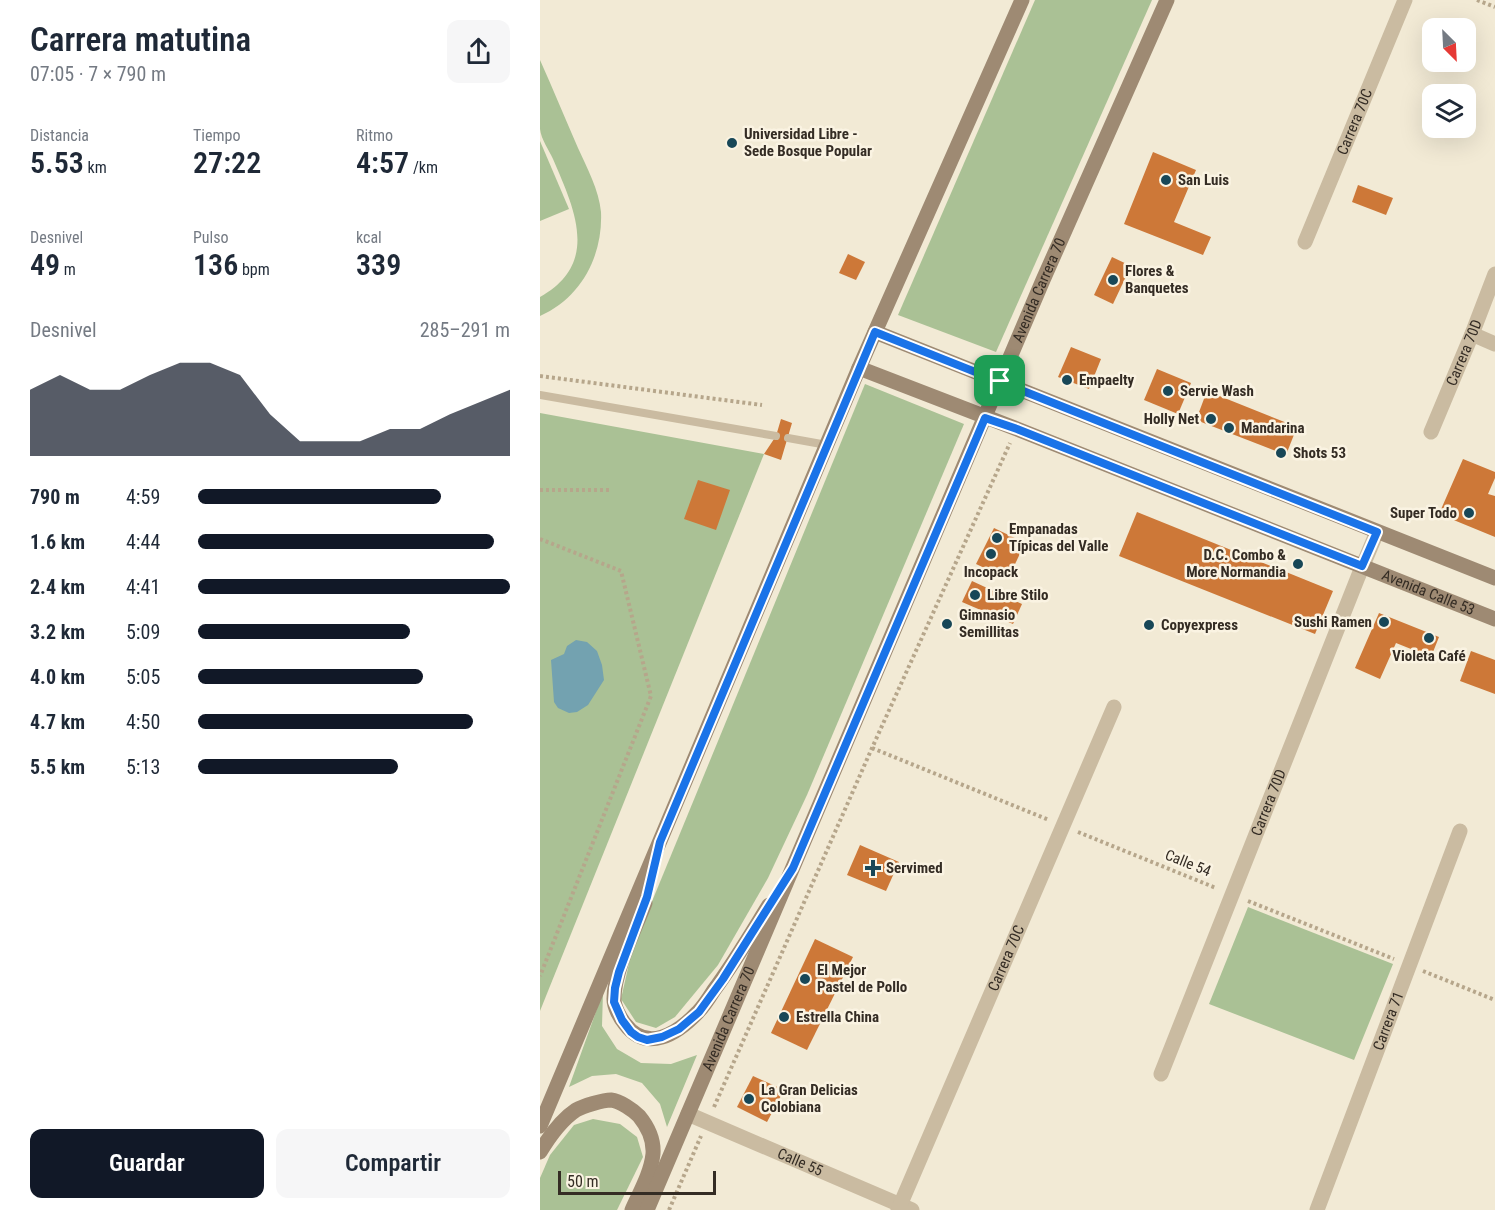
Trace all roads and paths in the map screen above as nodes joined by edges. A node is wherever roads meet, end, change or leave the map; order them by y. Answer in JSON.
{"nodes":[{"id":1,"x":1022,"y":0,"type":"edge"},
{"id":2,"x":1167,"y":0,"type":"edge"},
{"id":3,"x":1405,"y":0,"type":"edge"},
{"id":4,"x":1477,"y":0,"type":"edge"},
{"id":5,"x":1495,"y":7,"type":"edge"},
{"id":6,"x":1305,"y":242,"type":"dead end"},
{"id":7,"x":1495,"y":274,"type":"edge"},
{"id":8,"x":875,"y":332,"type":"junction"},
{"id":9,"x":1472,"y":334,"type":"junction"},
{"id":10,"x":1495,"y":344,"type":"edge"},
{"id":11,"x":859,"y":368,"type":"junction"},
{"id":12,"x":540,"y":376,"type":"edge"},
{"id":13,"x":1000,"y":381,"type":"junction"},
{"id":14,"x":540,"y":395,"type":"edge"},
{"id":15,"x":762,"y":405,"type":"dead end"},
{"id":16,"x":985,"y":418,"type":"junction"},
{"id":17,"x":1431,"y":432,"type":"dead end"},
{"id":18,"x":776,"y":436,"type":"dead end"},
{"id":19,"x":1013,"y":437,"type":"dead end"},
{"id":20,"x":788,"y":438,"type":"dead end"},
{"id":21,"x":826,"y":445,"type":"junction"},
{"id":22,"x":540,"y":490,"type":"edge"},
{"id":23,"x":611,"y":490,"type":"dead end"},
{"id":24,"x":1377,"y":532,"type":"junction"},
{"id":25,"x":540,"y":539,"type":"edge"},
{"id":26,"x":1362,"y":566,"type":"junction"},
{"id":27,"x":1495,"y":578,"type":"edge"},
{"id":28,"x":1495,"y":619,"type":"edge"},
{"id":29,"x":1114,"y":707,"type":"dead end"},
{"id":30,"x":872,"y":748,"type":"junction"},
{"id":31,"x":1063,"y":826,"type":"junction"},
{"id":32,"x":1460,"y":831,"type":"dead end"},
{"id":33,"x":660,"y":842,"type":"junction"},
{"id":34,"x":793,"y":868,"type":"junction"},
{"id":35,"x":1232,"y":895,"type":"junction"},
{"id":36,"x":1409,"y":966,"type":"junction"},
{"id":37,"x":540,"y":976,"type":"edge"},
{"id":38,"x":1495,"y":1000,"type":"edge"},
{"id":39,"x":1161,"y":1074,"type":"dead end"},
{"id":40,"x":688,"y":1114,"type":"junction"},
{"id":41,"x":707,"y":1122,"type":"junction"},
{"id":42,"x":540,"y":1126,"type":"edge"},
{"id":43,"x":540,"y":1152,"type":"edge"},
{"id":44,"x":903,"y":1209,"type":"edge"},
{"id":45,"x":632,"y":1210,"type":"edge"},
{"id":46,"x":647,"y":1210,"type":"edge"},
{"id":47,"x":669,"y":1210,"type":"edge"},
{"id":48,"x":1317,"y":1210,"type":"edge"}],
"edges":[{"from":1,"to":8,"type":"main road"},
{"from":2,"to":13,"type":"main road","name":"Avenida Carrera 70"},
{"from":3,"to":6,"type":"street","name":"Carrera 70C"},
{"from":4,"to":5,"type":"path"},
{"from":7,"to":9,"type":"street","name":"Carrera 70D"},
{"from":8,"to":11,"type":"main road"},
{"from":8,"to":13,"type":"main road"},
{"from":9,"to":10,"type":"street"},
{"from":9,"to":17,"type":"street","name":"Carrera 70D"},
{"from":11,"to":16,"type":"main road","name":"Avenida Calle 53"},
{"from":11,"to":21,"type":"main road"},
{"from":12,"to":15,"type":"path"},
{"from":13,"to":16,"type":"main road","name":"Avenida Carrera 70"},
{"from":13,"to":24,"type":"main road"},
{"from":14,"to":18,"type":"lane"},
{"from":16,"to":26,"type":"main road","name":"Avenida Calle 53"},
{"from":16,"to":34,"type":"main road","name":"Avenida Carrera 70"},
{"from":19,"to":30,"type":"path"},
{"from":20,"to":21,"type":"lane"},
{"from":21,"to":33,"type":"main road"},
{"from":22,"to":23,"type":"path"},
{"from":24,"to":26,"type":"street","name":"Carrera 70D"},
{"from":24,"to":27,"type":"main road"},
{"from":25,"to":37,"type":"path"},
{"from":26,"to":28,"type":"main road","name":"Avenida Calle 53"},
{"from":26,"to":35,"type":"street","name":"Carrera 70D"},
{"from":29,"to":31,"type":"street","name":"Carrera 70C"},
{"from":30,"to":31,"type":"path","name":"Calle 54"},
{"from":30,"to":41,"type":"path"},
{"from":31,"to":35,"type":"path","name":"Calle 54"},
{"from":31,"to":44,"type":"street","name":"Carrera 70C"},
{"from":32,"to":36,"type":"street","name":"Carrera 71"},
{"from":33,"to":34,"type":"main road"},
{"from":33,"to":42,"type":"main road"},
{"from":34,"to":40,"type":"main road","name":"Avenida Carrera 70"},
{"from":35,"to":36,"type":"path","name":"Calle 54"},
{"from":35,"to":39,"type":"street","name":"Carrera 70D"},
{"from":36,"to":38,"type":"path","name":"Calle 54"},
{"from":36,"to":48,"type":"street","name":"Carrera 71"},
{"from":40,"to":41,"type":"street","name":"Calle 55"},
{"from":40,"to":46,"type":"main road","name":"Avenida Carrera 70"},
{"from":41,"to":44,"type":"street","name":"Calle 55"},
{"from":41,"to":47,"type":"path"},
{"from":43,"to":45,"type":"main road"}]}
